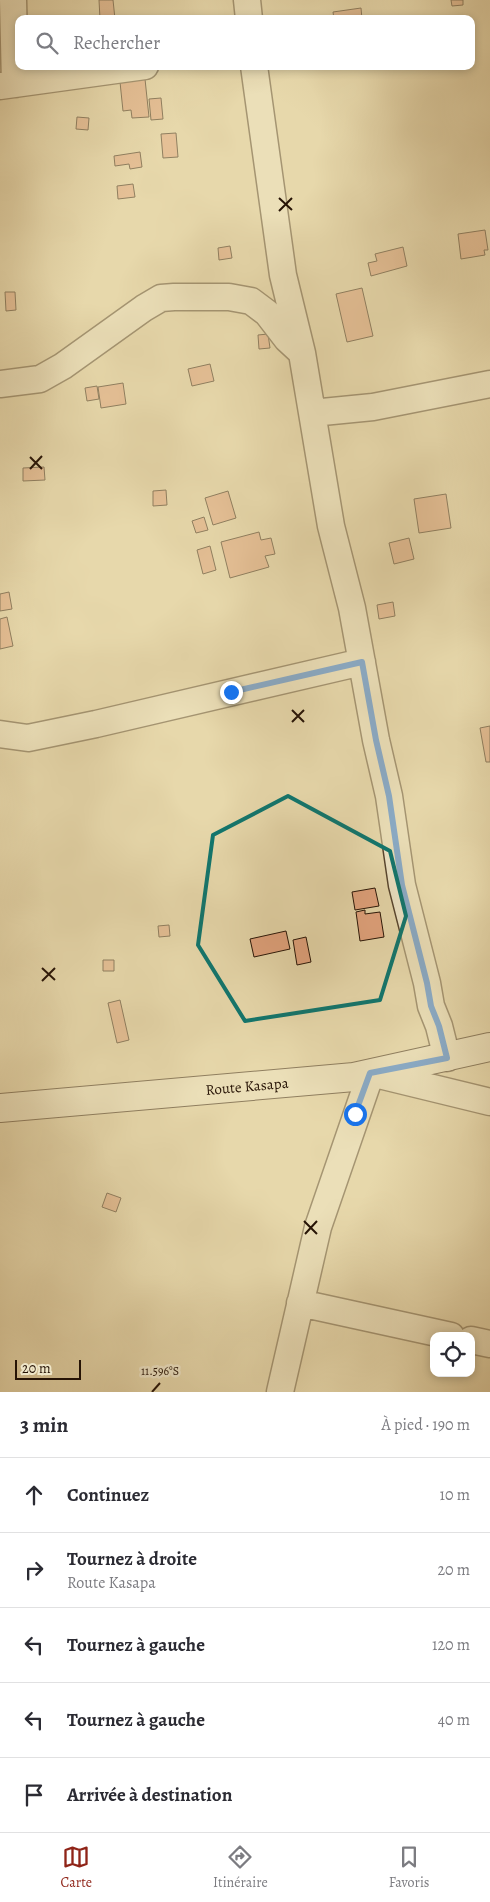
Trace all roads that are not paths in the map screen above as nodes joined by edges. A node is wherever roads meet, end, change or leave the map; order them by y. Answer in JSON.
{"nodes":[{"id":1,"x":12,"y":0,"type":"edge"},
{"id":2,"x":247,"y":0,"type":"edge"},
{"id":3,"x":249,"y":15,"type":"edge"},
{"id":4,"x":116,"y":70,"type":"edge"},
{"id":5,"x":249,"y":70,"type":"edge"},
{"id":6,"x":8,"y":85,"type":"edge"},
{"id":7,"x":302,"y":353,"type":"junction"},
{"id":8,"x":0,"y":384,"type":"edge"},
{"id":9,"x":490,"y":384,"type":"edge"},
{"id":10,"x":312,"y":413,"type":"junction"},
{"id":11,"x":362,"y":662,"type":"junction"},
{"id":12,"x":0,"y":734,"type":"edge"},
{"id":13,"x":490,"y":1047,"type":"edge"},
{"id":14,"x":447,"y":1058,"type":"junction"},
{"id":15,"x":370,"y":1073,"type":"junction"},
{"id":16,"x":490,"y":1102,"type":"edge"},
{"id":17,"x":0,"y":1108,"type":"edge"},
{"id":18,"x":300,"y":1303,"type":"junction"},
{"id":19,"x":433,"y":1332,"type":"edge"},
{"id":20,"x":475,"y":1341,"type":"edge"},
{"id":21,"x":490,"y":1344,"type":"edge"},
{"id":22,"x":280,"y":1392,"type":"edge"}],
"edges":[{"from":1,"to":6,"type":"street"},
{"from":2,"to":3,"type":"street"},
{"from":4,"to":6,"type":"street"},
{"from":5,"to":7,"type":"street"},
{"from":7,"to":8,"type":"street"},
{"from":7,"to":10,"type":"street"},
{"from":9,"to":10,"type":"street"},
{"from":10,"to":11,"type":"street"},
{"from":11,"to":12,"type":"street"},
{"from":11,"to":14,"type":"street"},
{"from":13,"to":14,"type":"main road","name":"Route Kasapa"},
{"from":14,"to":15,"type":"main road","name":"Route Kasapa"},
{"from":15,"to":16,"type":"street"},
{"from":15,"to":17,"type":"main road","name":"Route Kasapa"},
{"from":15,"to":18,"type":"street"},
{"from":18,"to":19,"type":"street"},
{"from":18,"to":22,"type":"street"},
{"from":20,"to":21,"type":"street"}]}
